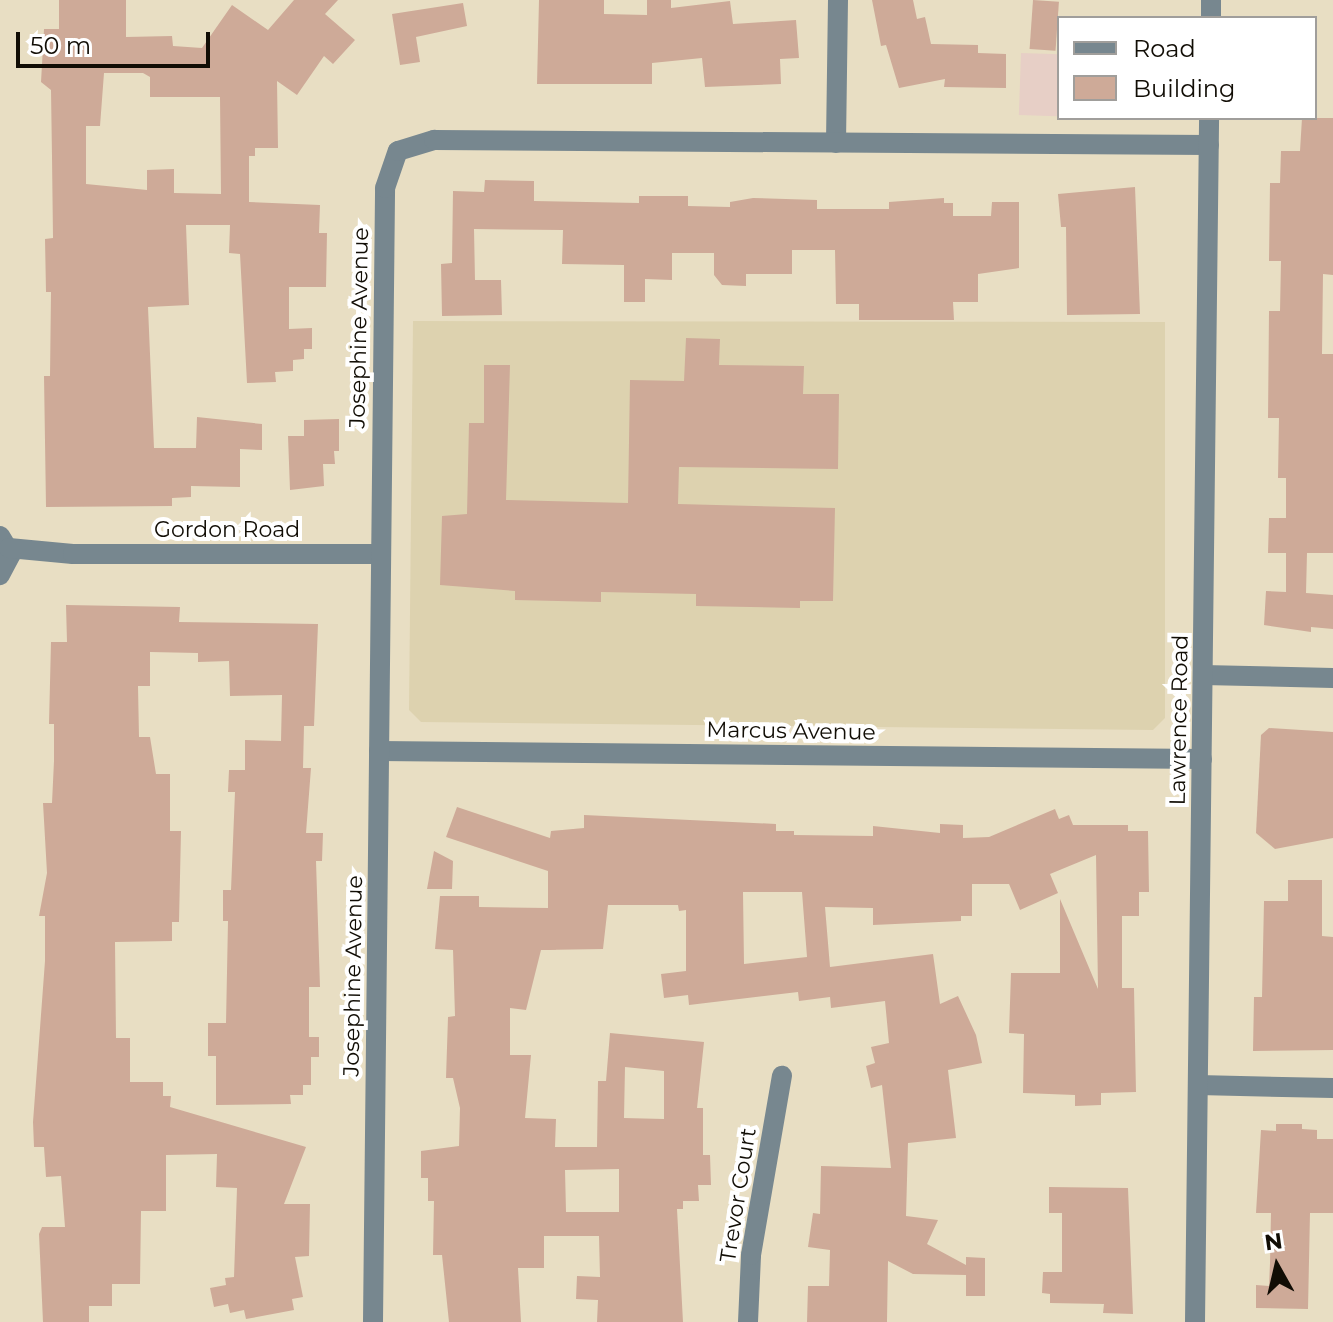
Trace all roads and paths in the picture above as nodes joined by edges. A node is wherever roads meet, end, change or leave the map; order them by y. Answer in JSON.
{"nodes":[{"id":1,"x":838,"y":0,"type":"edge"},
{"id":2,"x":1209,"y":120,"type":"edge"},
{"id":3,"x":836,"y":143,"type":"junction"},
{"id":4,"x":1209,"y":145,"type":"junction"},
{"id":5,"x":381,"y":554,"type":"junction"},
{"id":6,"x":5,"y":555,"type":"edge"},
{"id":7,"x":1203,"y":675,"type":"junction"},
{"id":8,"x":1333,"y":678,"type":"edge"},
{"id":9,"x":379,"y":751,"type":"junction"},
{"id":10,"x":1202,"y":759,"type":"junction"},
{"id":11,"x":782,"y":1076,"type":"dead end"},
{"id":12,"x":1198,"y":1085,"type":"junction"},
{"id":13,"x":1333,"y":1088,"type":"edge"},
{"id":14,"x":373,"y":1322,"type":"edge"},
{"id":15,"x":748,"y":1322,"type":"edge"},
{"id":16,"x":1195,"y":1322,"type":"edge"}],
"edges":[{"from":1,"to":3,"type":"street"},
{"from":2,"to":4,"type":"street","name":"Lawrence Road"},
{"from":3,"to":4,"type":"street","name":"Josephine Avenue"},
{"from":3,"to":5,"type":"street","name":"Josephine Avenue"},
{"from":4,"to":7,"type":"street","name":"Lawrence Road"},
{"from":5,"to":6,"type":"street","name":"Gordon Road"},
{"from":5,"to":9,"type":"street","name":"Josephine Avenue"},
{"from":7,"to":8,"type":"street"},
{"from":7,"to":10,"type":"street","name":"Lawrence Road"},
{"from":9,"to":10,"type":"street","name":"Marcus Avenue"},
{"from":9,"to":14,"type":"street","name":"Josephine Avenue"},
{"from":10,"to":12,"type":"street","name":"Lawrence Road"},
{"from":11,"to":15,"type":"street","name":"Trevor Court"},
{"from":12,"to":13,"type":"street"},
{"from":12,"to":16,"type":"street","name":"Lawrence Road"}]}
